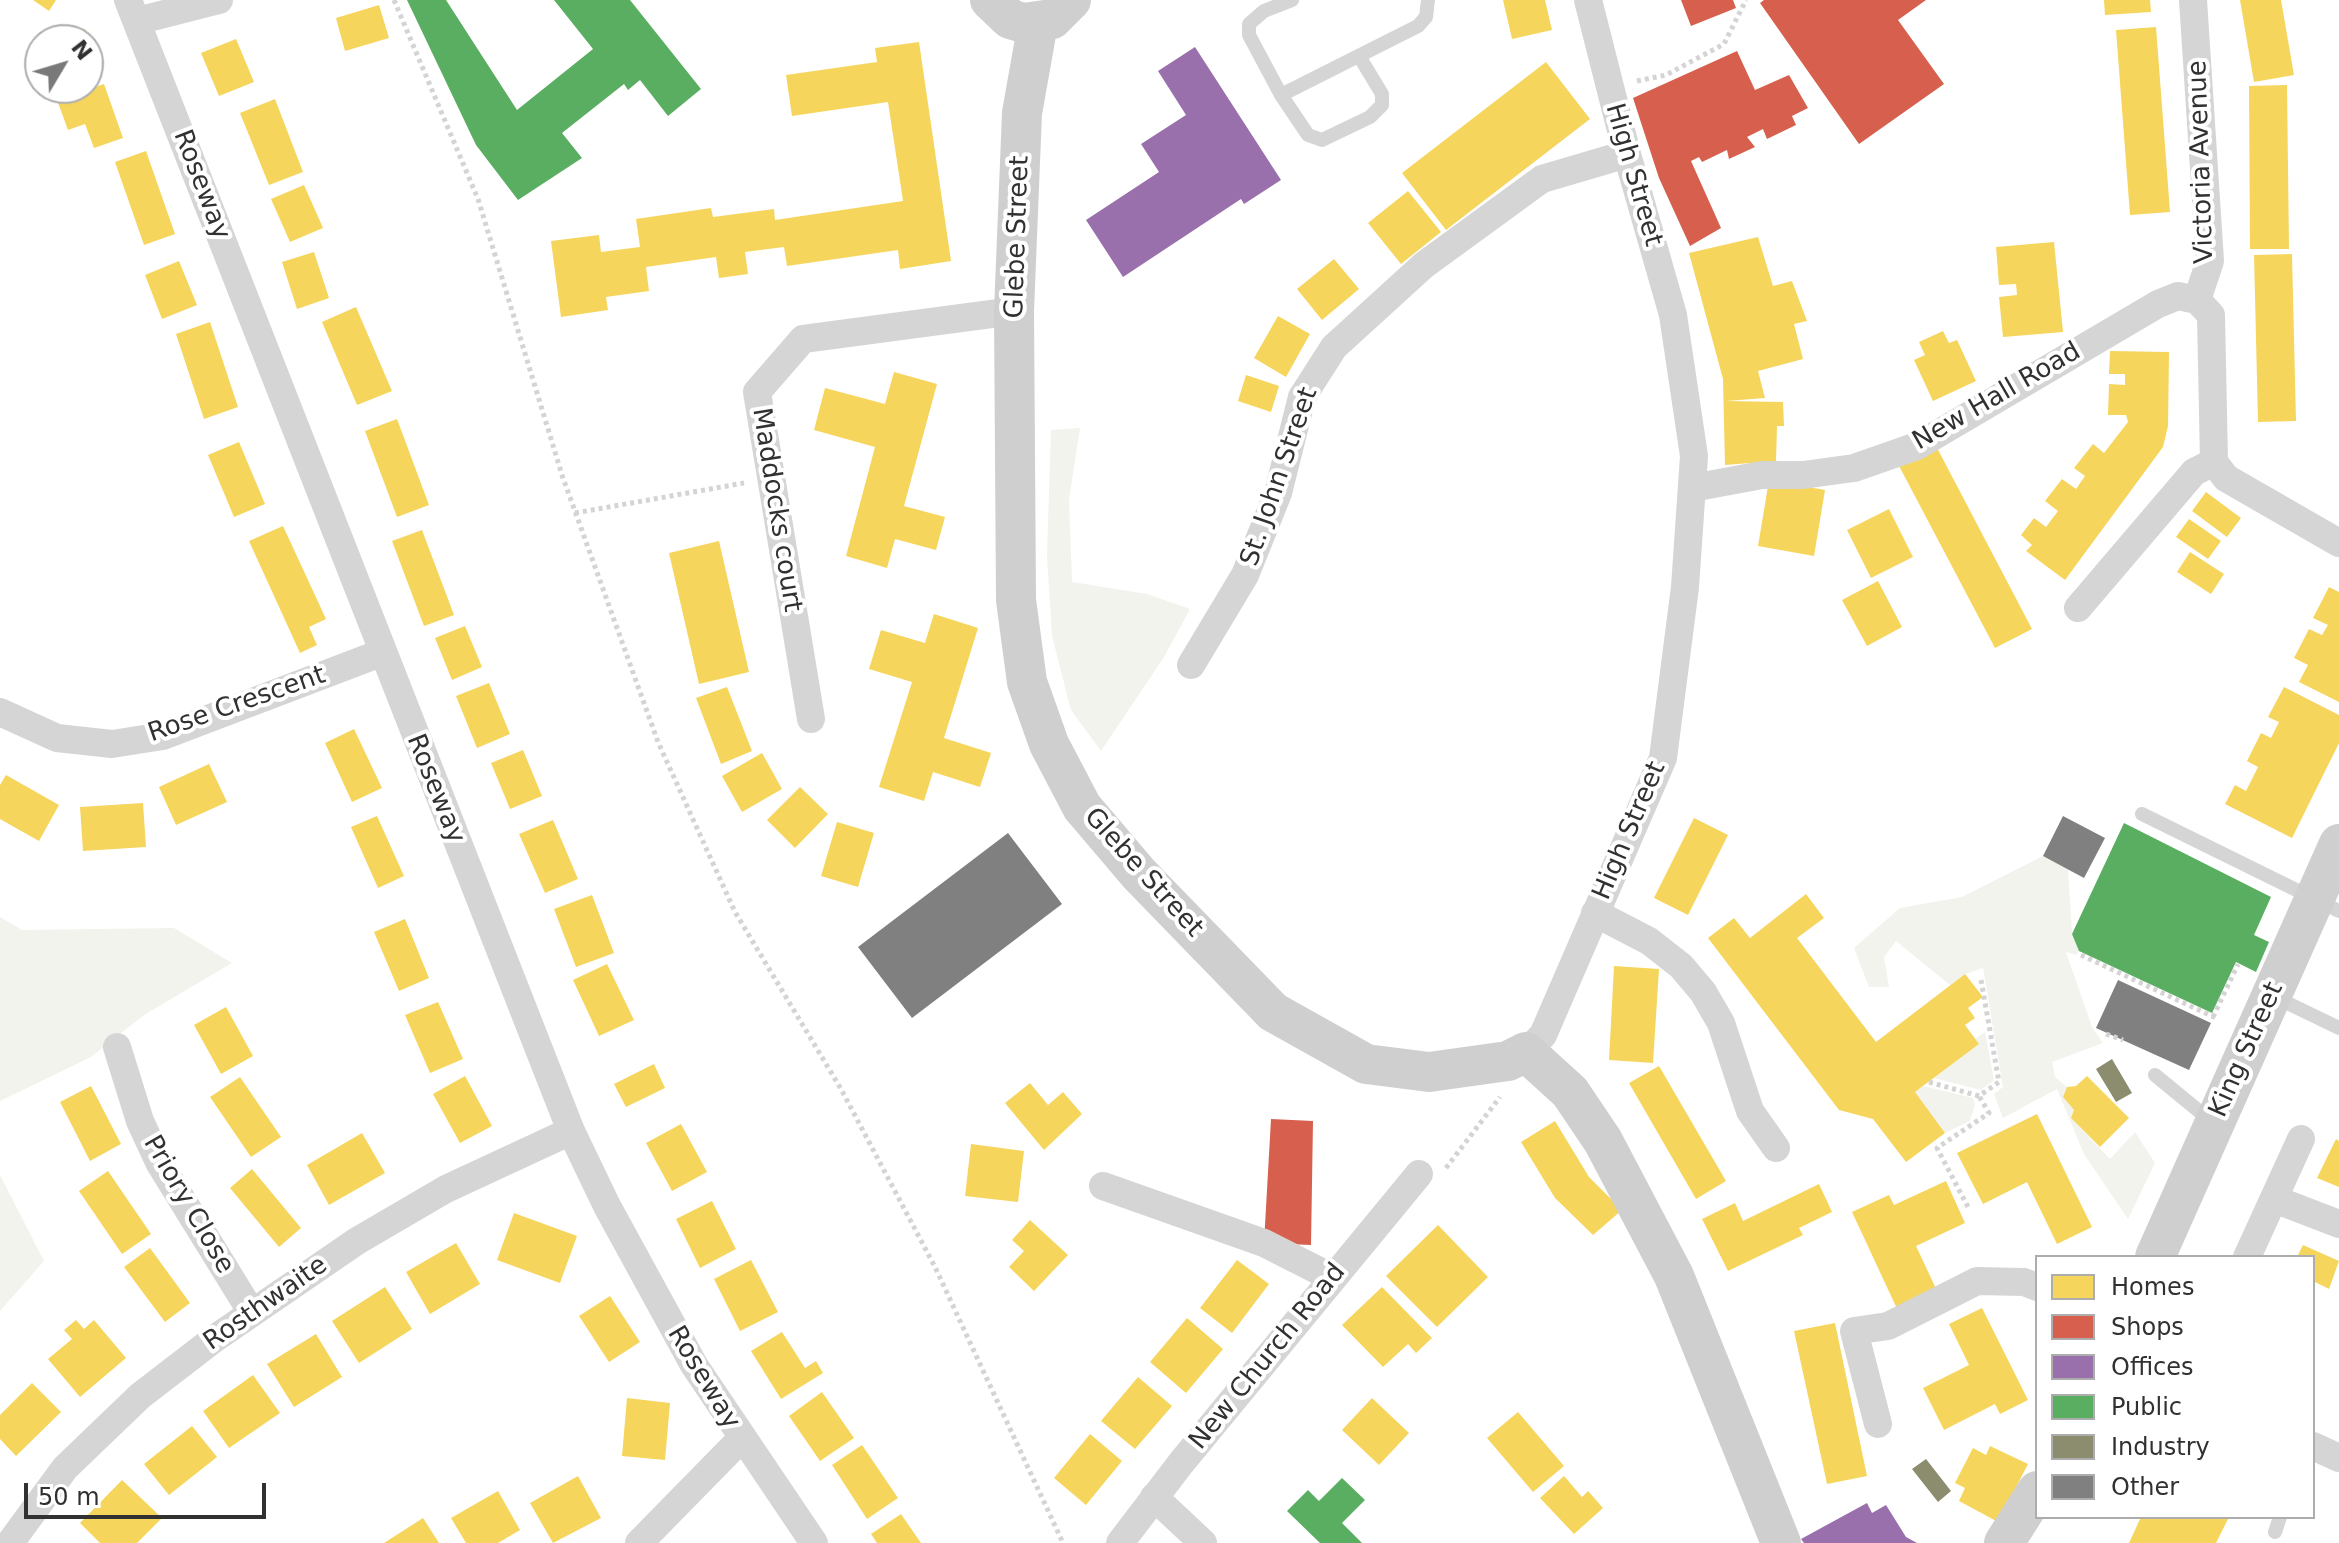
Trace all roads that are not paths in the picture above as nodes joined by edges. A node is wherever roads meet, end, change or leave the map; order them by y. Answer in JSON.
{"nodes":[{"id":1,"x":219,"y":0,"type":"edge"},
{"id":2,"x":1071,"y":0,"type":"edge"},
{"id":3,"x":1292,"y":0,"type":"edge"},
{"id":4,"x":1428,"y":0,"type":"edge"},
{"id":5,"x":1588,"y":0,"type":"edge"},
{"id":6,"x":2193,"y":0,"type":"edge"},
{"id":7,"x":133,"y":10,"type":"edge"},
{"id":8,"x":1013,"y":14,"type":"edge"},
{"id":9,"x":1359,"y":56,"type":"junction"},
{"id":10,"x":1281,"y":95,"type":"junction"},
{"id":11,"x":1627,"y":154,"type":"junction"},
{"id":12,"x":2197,"y":300,"type":"junction"},
{"id":13,"x":1014,"y":311,"type":"junction"},
{"id":14,"x":2214,"y":462,"type":"junction"},
{"id":15,"x":1692,"y":488,"type":"junction"},
{"id":16,"x":2339,"y":543,"type":"edge"},
{"id":17,"x":2078,"y":608,"type":"dead end"},
{"id":18,"x":381,"y":653,"type":"junction"},
{"id":19,"x":1191,"y":665,"type":"dead end"},
{"id":20,"x":0,"y":712,"type":"edge"},
{"id":21,"x":811,"y":719,"type":"dead end"},
{"id":22,"x":2142,"y":814,"type":"dead end"},
{"id":23,"x":2339,"y":844,"type":"edge"},
{"id":24,"x":2326,"y":904,"type":"edge"},
{"id":25,"x":1595,"y":913,"type":"junction"},
{"id":26,"x":2271,"y":995,"type":"junction"},
{"id":27,"x":2339,"y":1028,"type":"edge"},
{"id":28,"x":117,"y":1047,"type":"dead end"},
{"id":29,"x":1526,"y":1052,"type":"junction"},
{"id":30,"x":2155,"y":1075,"type":"dead end"},
{"id":31,"x":2215,"y":1123,"type":"junction"},
{"id":32,"x":571,"y":1131,"type":"junction"},
{"id":33,"x":2301,"y":1139,"type":"dead end"},
{"id":34,"x":1776,"y":1148,"type":"dead end"},
{"id":35,"x":1419,"y":1174,"type":"road end"},
{"id":36,"x":1103,"y":1186,"type":"dead end"},
{"id":37,"x":2274,"y":1199,"type":"junction"},
{"id":38,"x":2339,"y":1224,"type":"edge"},
{"id":39,"x":2156,"y":1255,"type":"edge"},
{"id":40,"x":2248,"y":1255,"type":"edge"},
{"id":41,"x":1333,"y":1278,"type":"junction"},
{"id":42,"x":2035,"y":1286,"type":"edge"},
{"id":43,"x":252,"y":1313,"type":"junction"},
{"id":44,"x":1878,"y":1424,"type":"dead end"},
{"id":45,"x":741,"y":1439,"type":"junction"},
{"id":46,"x":2315,"y":1447,"type":"edge"},
{"id":47,"x":2339,"y":1458,"type":"edge"},
{"id":48,"x":2035,"y":1494,"type":"edge"},
{"id":49,"x":1154,"y":1497,"type":"junction"},
{"id":50,"x":2279,"y":1519,"type":"edge"},
{"id":51,"x":2275,"y":1532,"type":"dead end"},
{"id":52,"x":10,"y":1543,"type":"edge"},
{"id":53,"x":639,"y":1543,"type":"edge"},
{"id":54,"x":814,"y":1543,"type":"edge"},
{"id":55,"x":1120,"y":1543,"type":"edge"},
{"id":56,"x":1203,"y":1543,"type":"edge"},
{"id":57,"x":1781,"y":1543,"type":"edge"},
{"id":58,"x":2004,"y":1543,"type":"edge"}],
"edges":[{"from":1,"to":7,"type":"street"},
{"from":2,"to":8,"type":"street"},
{"from":3,"to":10,"type":"lane"},
{"from":4,"to":9,"type":"lane"},
{"from":5,"to":11,"type":"street","name":"High Street"},
{"from":6,"to":12,"type":"street","name":"Victoria Avenue"},
{"from":7,"to":18,"type":"street","name":"Roseway"},
{"from":8,"to":13,"type":"street","name":"Glebe Street"},
{"from":9,"to":10,"type":"lane"},
{"from":9,"to":10,"type":"lane"},
{"from":11,"to":15,"type":"street","name":"High Street"},
{"from":11,"to":19,"type":"street","name":"St. John Street"},
{"from":12,"to":14,"type":"street","name":"Victoria Avenue"},
{"from":12,"to":15,"type":"street","name":"New Hall Road"},
{"from":13,"to":21,"type":"street","name":"Maddocks court"},
{"from":13,"to":29,"type":"street","name":"Glebe Street"},
{"from":14,"to":16,"type":"street"},
{"from":14,"to":17,"type":"street"},
{"from":15,"to":25,"type":"street","name":"High Street"},
{"from":18,"to":20,"type":"street","name":"Rose Crescent"},
{"from":18,"to":32,"type":"street","name":"Roseway"},
{"from":22,"to":24,"type":"lane"},
{"from":23,"to":24,"type":"street","name":"King Street"},
{"from":24,"to":26,"type":"street","name":"King Street"},
{"from":25,"to":29,"type":"street","name":"High Street"},
{"from":25,"to":34,"type":"street"},
{"from":26,"to":27,"type":"lane"},
{"from":26,"to":31,"type":"street","name":"King Street"},
{"from":28,"to":43,"type":"street","name":"Priory Close"},
{"from":29,"to":57,"type":"street"},
{"from":30,"to":31,"type":"lane"},
{"from":31,"to":39,"type":"street","name":"King Street"},
{"from":32,"to":43,"type":"street","name":"Rosthwaite"},
{"from":32,"to":45,"type":"street","name":"Roseway"},
{"from":33,"to":37,"type":"street"},
{"from":35,"to":41,"type":"street","name":"New Church Road"},
{"from":36,"to":41,"type":"street"},
{"from":37,"to":38,"type":"street"},
{"from":37,"to":40,"type":"street"},
{"from":41,"to":49,"type":"street","name":"New Church Road"},
{"from":42,"to":44,"type":"street"},
{"from":43,"to":52,"type":"street","name":"Rosthwaite"},
{"from":45,"to":53,"type":"street"},
{"from":45,"to":54,"type":"street","name":"Roseway"},
{"from":46,"to":47,"type":"street"},
{"from":48,"to":58,"type":"street"},
{"from":49,"to":55,"type":"street","name":"New Church Road"},
{"from":49,"to":56,"type":"street"},
{"from":50,"to":51,"type":"lane"}]}
